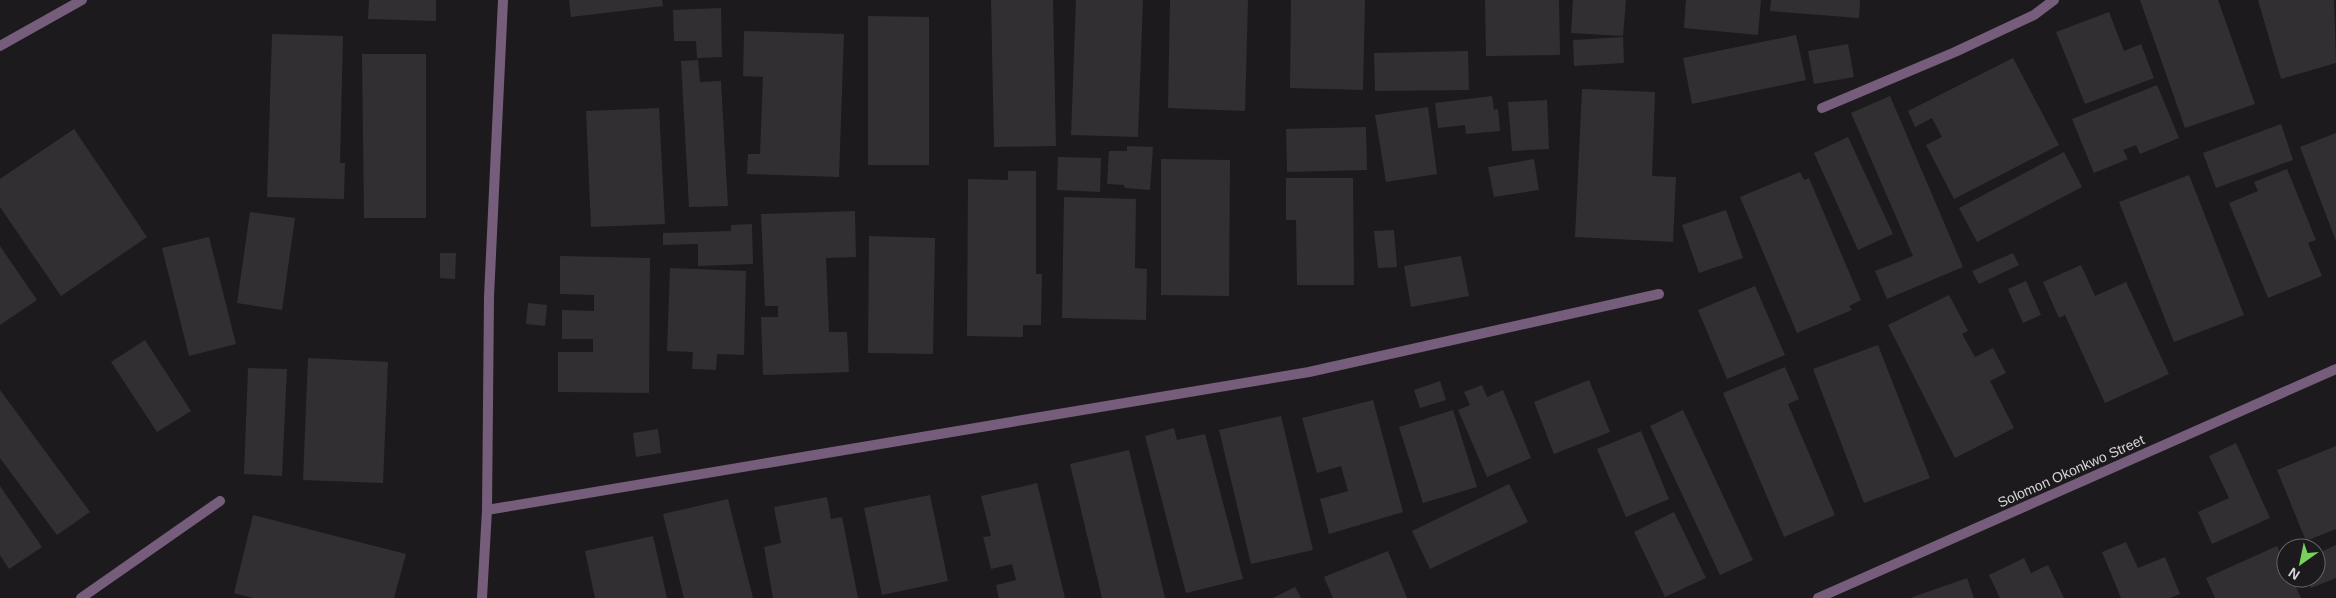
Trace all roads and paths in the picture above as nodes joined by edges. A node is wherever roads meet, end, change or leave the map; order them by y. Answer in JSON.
{"nodes":[{"id":1,"x":82,"y":0,"type":"edge"},
{"id":2,"x":503,"y":0,"type":"edge"},
{"id":3,"x":2054,"y":0,"type":"edge"},
{"id":4,"x":0,"y":46,"type":"edge"},
{"id":5,"x":1822,"y":108,"type":"dead end"},
{"id":6,"x":1659,"y":294,"type":"dead end"},
{"id":7,"x":2336,"y":369,"type":"edge"},
{"id":8,"x":220,"y":501,"type":"dead end"},
{"id":9,"x":487,"y":510,"type":"junction"},
{"id":10,"x":1834,"y":595,"type":"edge"},
{"id":11,"x":81,"y":598,"type":"edge"},
{"id":12,"x":482,"y":598,"type":"edge"},
{"id":13,"x":1818,"y":598,"type":"edge"}],
"edges":[{"from":1,"to":4,"type":"street"},
{"from":2,"to":9,"type":"street"},
{"from":3,"to":5,"type":"street"},
{"from":6,"to":9,"type":"street"},
{"from":7,"to":10,"type":"street","name":"Solomon Okonkwo Street"},
{"from":8,"to":11,"type":"street"},
{"from":9,"to":12,"type":"street"},
{"from":10,"to":13,"type":"street","name":"Solomon Okonkwo Street"}]}
